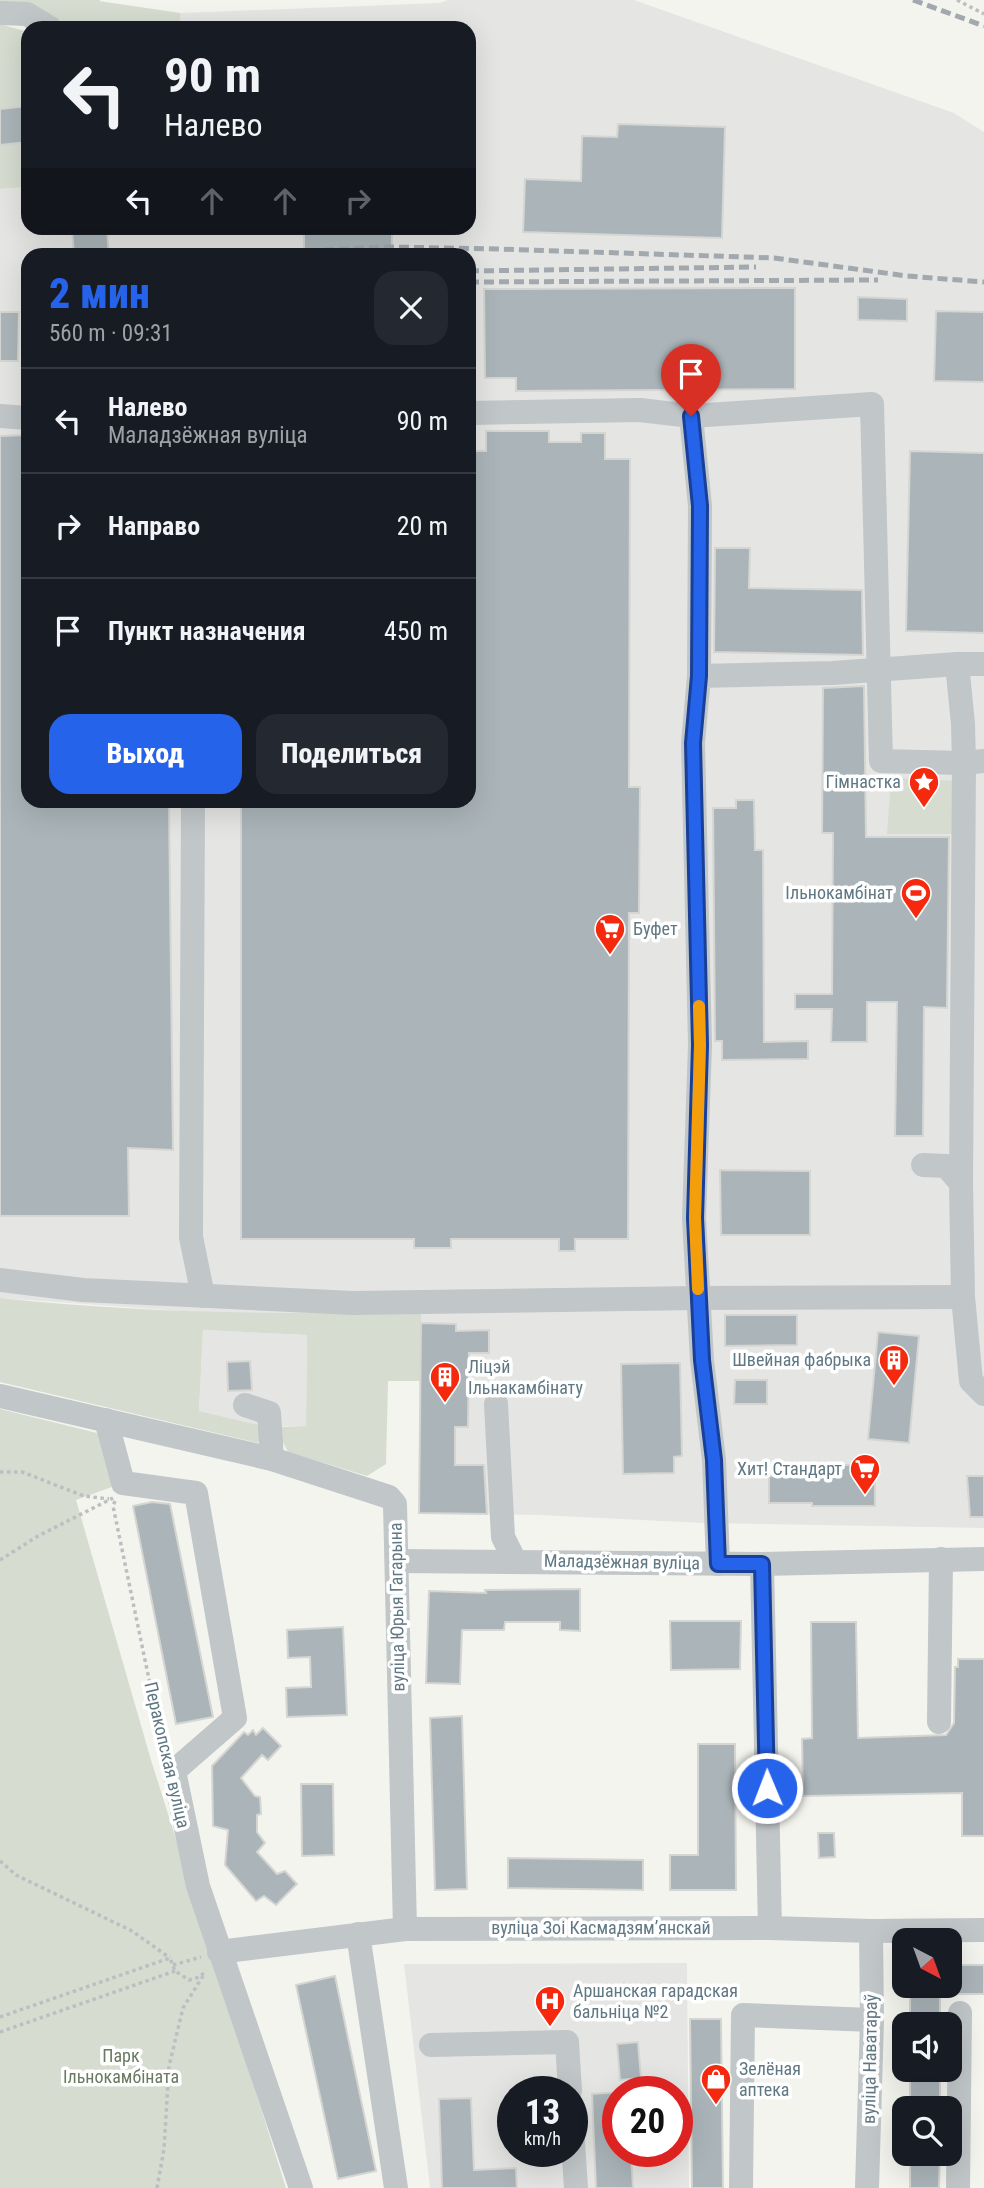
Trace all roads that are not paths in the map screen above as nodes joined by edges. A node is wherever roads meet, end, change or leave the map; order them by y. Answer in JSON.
{"nodes":[{"id":1,"x":0,"y":13,"type":"edge"},
{"id":2,"x":38,"y":21,"type":"edge"},
{"id":3,"x":476,"y":413,"type":"edge"},
{"id":4,"x":0,"y":416,"type":"edge"},
{"id":5,"x":691,"y":416,"type":"junction"},
{"id":6,"x":21,"y":418,"type":"edge"},
{"id":7,"x":984,"y":663,"type":"edge"},
{"id":8,"x":957,"y":664,"type":"junction"},
{"id":9,"x":880,"y":670,"type":"junction"},
{"id":10,"x":699,"y":676,"type":"junction"},
{"id":11,"x":974,"y":762,"type":"edge"},
{"id":12,"x":193,"y":808,"type":"edge"},
{"id":13,"x":923,"y":1165,"type":"dead end"},
{"id":14,"x":961,"y":1183,"type":"junction"},
{"id":15,"x":0,"y":1280,"type":"edge"},
{"id":16,"x":203,"y":1296,"type":"junction"},
{"id":17,"x":698,"y":1297,"type":"junction"},
{"id":18,"x":963,"y":1297,"type":"junction"},
{"id":19,"x":984,"y":1394,"type":"edge"},
{"id":20,"x":0,"y":1396,"type":"edge"},
{"id":21,"x":496,"y":1404,"type":"dead end"},
{"id":22,"x":245,"y":1405,"type":"dead end"},
{"id":23,"x":106,"y":1420,"type":"junction"},
{"id":24,"x":272,"y":1459,"type":"junction"},
{"id":25,"x":941,"y":1559,"type":"junction"},
{"id":26,"x":978,"y":1559,"type":"edge"},
{"id":27,"x":397,"y":1561,"type":"junction"},
{"id":28,"x":515,"y":1561,"type":"junction"},
{"id":29,"x":718,"y":1564,"type":"junction"},
{"id":30,"x":762,"y":1564,"type":"junction"},
{"id":31,"x":939,"y":1722,"type":"dead end"},
{"id":32,"x":770,"y":1928,"type":"junction"},
{"id":33,"x":405,"y":1929,"type":"junction"},
{"id":34,"x":984,"y":1930,"type":"edge"},
{"id":35,"x":871,"y":1931,"type":"junction"},
{"id":36,"x":358,"y":1934,"type":"junction"},
{"id":37,"x":219,"y":1951,"type":"junction"},
{"id":38,"x":872,"y":2020,"type":"junction"},
{"id":39,"x":431,"y":2045,"type":"dead end"},
{"id":40,"x":569,"y":2076,"type":"edge"},
{"id":41,"x":959,"y":2082,"type":"edge"},
{"id":42,"x":575,"y":2167,"type":"edge"},
{"id":43,"x":301,"y":2188,"type":"edge"},
{"id":44,"x":396,"y":2188,"type":"edge"},
{"id":45,"x":576,"y":2188,"type":"edge"},
{"id":46,"x":741,"y":2188,"type":"edge"},
{"id":47,"x":867,"y":2188,"type":"edge"},
{"id":48,"x":958,"y":2188,"type":"edge"}],
"edges":[{"from":1,"to":2,"type":"street"},
{"from":3,"to":5,"type":"street"},
{"from":4,"to":6,"type":"street"},
{"from":5,"to":9,"type":"street"},
{"from":5,"to":10,"type":"street"},
{"from":7,"to":8,"type":"street"},
{"from":8,"to":9,"type":"street"},
{"from":8,"to":11,"type":"street"},
{"from":9,"to":10,"type":"street"},
{"from":9,"to":11,"type":"street"},
{"from":10,"to":17,"type":"street"},
{"from":11,"to":14,"type":"street"},
{"from":12,"to":16,"type":"street"},
{"from":13,"to":14,"type":"street"},
{"from":14,"to":18,"type":"street"},
{"from":15,"to":16,"type":"street"},
{"from":16,"to":17,"type":"street"},
{"from":17,"to":18,"type":"street"},
{"from":17,"to":29,"type":"street"},
{"from":18,"to":19,"type":"street"},
{"from":20,"to":23,"type":"street"},
{"from":21,"to":28,"type":"street"},
{"from":22,"to":24,"type":"street"},
{"from":23,"to":24,"type":"street","name":"вуліца Юрыя Гагарына"},
{"from":23,"to":37,"type":"street","name":"Перакопская вуліца"},
{"from":24,"to":27,"type":"street","name":"вуліца Юрыя Гагарына"},
{"from":25,"to":26,"type":"street","name":"Маладзёжная вуліца"},
{"from":25,"to":30,"type":"street","name":"Маладзёжная вуліца"},
{"from":25,"to":31,"type":"street"},
{"from":27,"to":28,"type":"street","name":"Маладзёжная вуліца"},
{"from":27,"to":33,"type":"street","name":"вуліца Юрыя Гагарына"},
{"from":28,"to":29,"type":"street","name":"Маладзёжная вуліца"},
{"from":29,"to":30,"type":"street","name":"Маладзёжная вуліца"},
{"from":30,"to":32,"type":"street"},
{"from":32,"to":33,"type":"street","name":"вуліца Зоі Касмадзямʼянскай"},
{"from":32,"to":35,"type":"street","name":"вуліца Зоі Касмадзямʼянскай"},
{"from":33,"to":36,"type":"street","name":"вуліца Зоі Касмадзямʼянскай"},
{"from":34,"to":35,"type":"street","name":"вуліца Зоі Касмадзямʼянскай"},
{"from":35,"to":38,"type":"street","name":"вуліца Наватараў"},
{"from":36,"to":37,"type":"street","name":"вуліца Зоі Касмадзямʼянскай"},
{"from":36,"to":44,"type":"street"},
{"from":37,"to":43,"type":"street","name":"Перакопская вуліца"},
{"from":38,"to":46,"type":"street"},
{"from":38,"to":47,"type":"street","name":"вуліца Наватараў"},
{"from":39,"to":40,"type":"street"},
{"from":41,"to":48,"type":"street"},
{"from":42,"to":45,"type":"street"}]}
